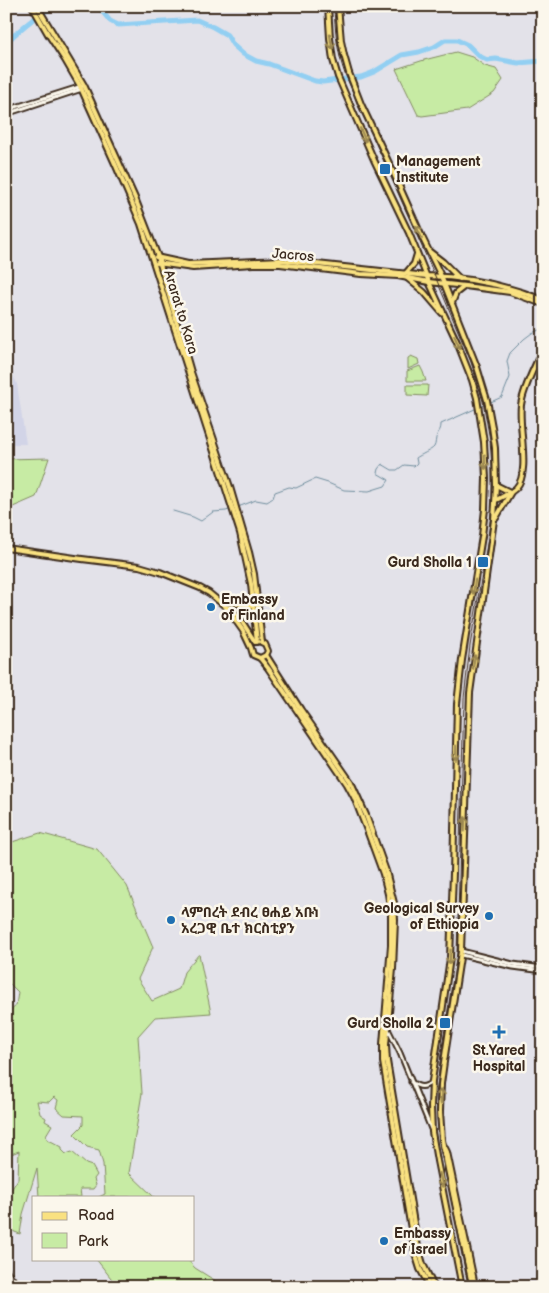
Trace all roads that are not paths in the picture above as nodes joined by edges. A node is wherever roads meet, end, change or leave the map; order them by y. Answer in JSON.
{"nodes":[{"id":1,"x":328,"y":6,"type":"edge"},
{"id":2,"x":338,"y":6,"type":"edge"},
{"id":3,"x":36,"y":8,"type":"edge"},
{"id":4,"x":83,"y":87,"type":"junction"},
{"id":5,"x":6,"y":112,"type":"edge"},
{"id":6,"x":417,"y":252,"type":"junction"},
{"id":7,"x":429,"y":252,"type":"junction"},
{"id":8,"x":152,"y":257,"type":"junction"},
{"id":9,"x":158,"y":257,"type":"junction"},
{"id":10,"x":153,"y":262,"type":"junction"},
{"id":11,"x":280,"y":262,"type":"junction"},
{"id":12,"x":159,"y":263,"type":"junction"},
{"id":13,"x":406,"y":275,"type":"junction"},
{"id":14,"x":427,"y":276,"type":"junction"},
{"id":15,"x":441,"y":276,"type":"junction"},
{"id":16,"x":460,"y":279,"type":"junction"},
{"id":17,"x":429,"y":282,"type":"junction"},
{"id":18,"x":444,"y":283,"type":"junction"},
{"id":19,"x":465,"y":286,"type":"junction"},
{"id":20,"x":541,"y":301,"type":"edge"},
{"id":21,"x":452,"y":303,"type":"junction"},
{"id":22,"x":446,"y":318,"type":"junction"},
{"id":23,"x":543,"y":347,"type":"edge"},
{"id":24,"x":496,"y":486,"type":"junction"},
{"id":25,"x":512,"y":491,"type":"junction"},
{"id":26,"x":496,"y":500,"type":"junction"},
{"id":27,"x":233,"y":504,"type":"junction"},
{"id":28,"x":494,"y":520,"type":"junction"},
{"id":29,"x":6,"y":548,"type":"edge"},
{"id":30,"x":218,"y":600,"type":"junction"},
{"id":31,"x":226,"y":606,"type":"junction"},
{"id":32,"x":253,"y":606,"type":"junction"},
{"id":33,"x":258,"y":642,"type":"junction"},
{"id":34,"x":251,"y":648,"type":"junction"},
{"id":35,"x":266,"y":655,"type":"junction"},
{"id":36,"x":260,"y":658,"type":"junction"},
{"id":37,"x":380,"y":859,"type":"junction"},
{"id":38,"x":459,"y":873,"type":"junction"},
{"id":39,"x":461,"y":953,"type":"junction"},
{"id":40,"x":543,"y":969,"type":"edge"},
{"id":41,"x":390,"y":983,"type":"junction"},
{"id":42,"x":385,"y":1024,"type":"junction"},
{"id":43,"x":388,"y":1029,"type":"junction"},
{"id":44,"x":432,"y":1081,"type":"junction"},
{"id":45,"x":412,"y":1082,"type":"junction"},
{"id":46,"x":432,"y":1132,"type":"junction"},
{"id":47,"x":409,"y":1199,"type":"junction"},
{"id":48,"x":421,"y":1264,"type":"junction"},
{"id":49,"x":6,"y":1270,"type":"edge"},
{"id":50,"x":6,"y":1282,"type":"edge"},
{"id":51,"x":11,"y":1287,"type":"edge"},
{"id":52,"x":20,"y":1287,"type":"edge"},
{"id":53,"x":430,"y":1287,"type":"edge"},
{"id":54,"x":434,"y":1287,"type":"edge"},
{"id":55,"x":462,"y":1287,"type":"edge"},
{"id":56,"x":472,"y":1287,"type":"edge"}],
"edges":[{"from":1,"to":6,"type":"main road","one_way":true},
{"from":7,"to":2,"type":"main road","one_way":true},
{"from":3,"to":4,"type":"main road","name":"Ararat to Kara"},
{"from":4,"to":5,"type":"main road"},
{"from":4,"to":8,"type":"main road","name":"Ararat to Kara"},
{"from":4,"to":9,"type":"main road","name":"Ararat to Kara"},
{"from":6,"to":13,"type":"main road"},
{"from":6,"to":14,"type":"main road"},
{"from":7,"to":15,"type":"main road"},
{"from":7,"to":16,"type":"main road"},
{"from":8,"to":9,"type":"main road","name":"Jacros"},
{"from":8,"to":10,"type":"main road","name":"Ararat to Kara"},
{"from":9,"to":11,"type":"main road","name":"Jacros"},
{"from":9,"to":12,"type":"main road","name":"Ararat to Kara"},
{"from":10,"to":12,"type":"main road","name":"Jacros"},
{"from":10,"to":27,"type":"main road","name":"Ararat to Kara"},
{"from":11,"to":12,"type":"main road","name":"Jacros"},
{"from":11,"to":13,"type":"main road","name":"Jacros"},
{"from":12,"to":27,"type":"main road","name":"Ararat to Kara"},
{"from":13,"to":14,"type":"main road","name":"Jacros"},
{"from":13,"to":17,"type":"main road","name":"Jacros"},
{"from":13,"to":22,"type":"main road"},
{"from":14,"to":15,"type":"main road","name":"Jacros"},
{"from":14,"to":17,"type":"main road"},
{"from":15,"to":16,"type":"main road","name":"Jacros"},
{"from":15,"to":18,"type":"main road"},
{"from":16,"to":20,"type":"main road","name":"Jacros"},
{"from":17,"to":18,"type":"main road","name":"Jacros"},
{"from":17,"to":22,"type":"main road"},
{"from":18,"to":19,"type":"main road","name":"Jacros"},
{"from":18,"to":21,"type":"main road"},
{"from":19,"to":20,"type":"main road","name":"Jacros"},
{"from":19,"to":21,"type":"main road"},
{"from":21,"to":24,"type":"main road"},
{"from":22,"to":38,"type":"main road","one_way":true},
{"from":23,"to":25,"type":"main road"},
{"from":24,"to":25,"type":"main road"},
{"from":24,"to":26,"type":"main road"},
{"from":25,"to":26,"type":"main road"},
{"from":25,"to":28,"type":"main road"},
{"from":26,"to":28,"type":"main road"},
{"from":27,"to":32,"type":"main road","name":"Ararat to Kara"},
{"from":27,"to":33,"type":"main road","name":"Ararat to Kara"},
{"from":38,"to":28,"type":"main road","one_way":true},
{"from":29,"to":30,"type":"main road"},
{"from":30,"to":31,"type":"main road"},
{"from":30,"to":32,"type":"main road"},
{"from":31,"to":33,"type":"main road"},
{"from":31,"to":34,"type":"main road"},
{"from":32,"to":33,"type":"main road","name":"Ararat to Kara"},
{"from":33,"to":34,"type":"main road"},
{"from":33,"to":35,"type":"main road"},
{"from":34,"to":36,"type":"main road"},
{"from":35,"to":36,"type":"main road"},
{"from":35,"to":37,"type":"main road"},
{"from":36,"to":37,"type":"main road"},
{"from":37,"to":41,"type":"main road"},
{"from":38,"to":39,"type":"main road"},
{"from":38,"to":44,"type":"main road","one_way":true},
{"from":39,"to":40,"type":"main road"},
{"from":56,"to":39,"type":"main road","one_way":true},
{"from":41,"to":42,"type":"main road"},
{"from":41,"to":43,"type":"main road"},
{"from":42,"to":43,"type":"main road"},
{"from":42,"to":47,"type":"main road"},
{"from":43,"to":45,"type":"main road"},
{"from":43,"to":47,"type":"main road"},
{"from":44,"to":45,"type":"main road"},
{"from":44,"to":46,"type":"main road"},
{"from":45,"to":46,"type":"main road"},
{"from":46,"to":55,"type":"main road","one_way":true},
{"from":47,"to":48,"type":"main road"},
{"from":48,"to":53,"type":"main road"},
{"from":48,"to":54,"type":"main road"},
{"from":49,"to":52,"type":"main road"},
{"from":50,"to":51,"type":"main road"}]}
